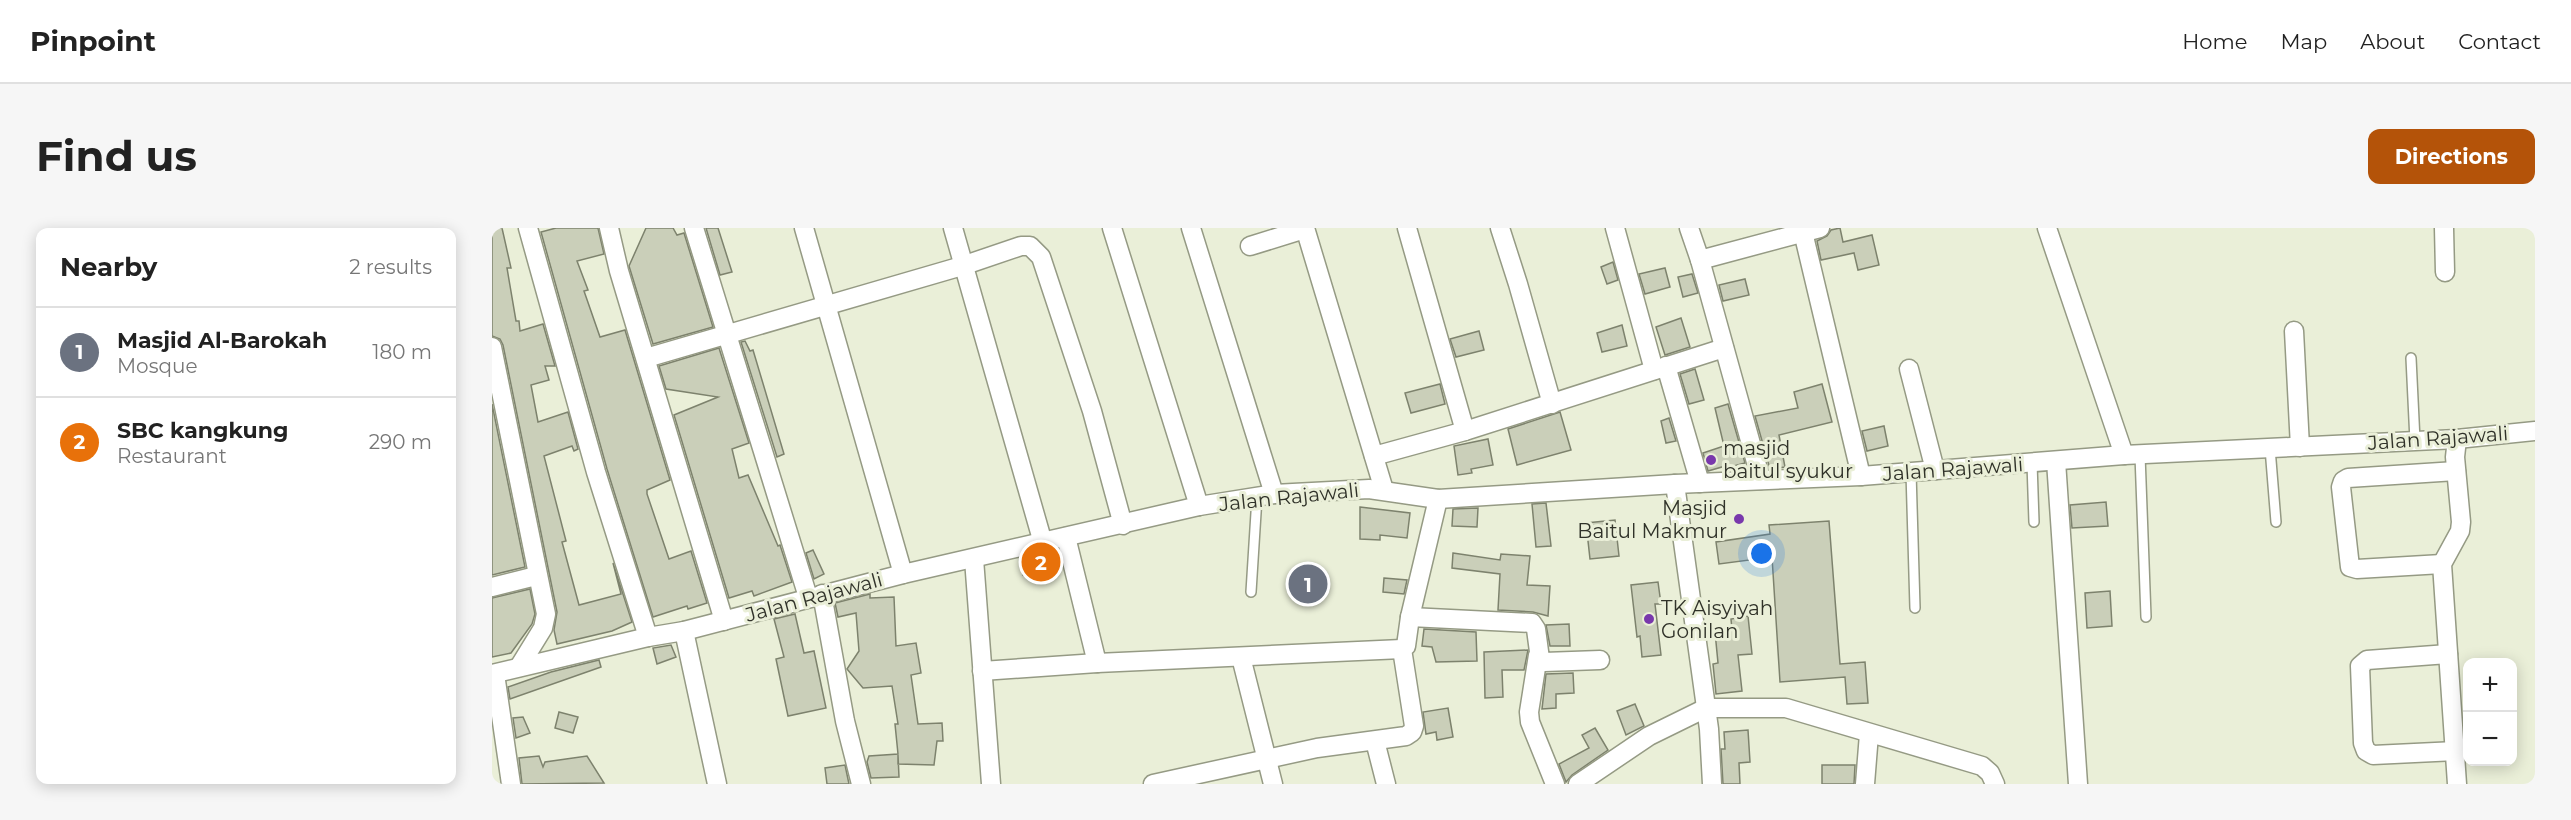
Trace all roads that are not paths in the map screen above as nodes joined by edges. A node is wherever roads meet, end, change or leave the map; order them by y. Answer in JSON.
{"nodes":[{"id":1,"x":528,"y":228,"type":"edge"},
{"id":2,"x":609,"y":228,"type":"edge"},
{"id":3,"x":694,"y":228,"type":"edge"},
{"id":4,"x":804,"y":228,"type":"edge"},
{"id":5,"x":952,"y":228,"type":"edge"},
{"id":6,"x":1112,"y":228,"type":"edge"},
{"id":7,"x":1191,"y":228,"type":"edge"},
{"id":8,"x":1305,"y":228,"type":"edge"},
{"id":9,"x":1407,"y":228,"type":"edge"},
{"id":10,"x":1500,"y":228,"type":"edge"},
{"id":11,"x":1615,"y":228,"type":"edge"},
{"id":12,"x":1689,"y":228,"type":"edge"},
{"id":13,"x":2047,"y":228,"type":"edge"},
{"id":14,"x":2444,"y":228,"type":"edge"},
{"id":15,"x":1812,"y":230,"type":"edge"},
{"id":16,"x":1250,"y":246,"type":"dead end"},
{"id":17,"x":1700,"y":260,"type":"junction"},
{"id":18,"x":962,"y":266,"type":"junction"},
{"id":19,"x":2445,"y":272,"type":"dead end"},
{"id":20,"x":826,"y":306,"type":"junction"},
{"id":21,"x":2294,"y":331,"type":"dead end"},
{"id":22,"x":727,"y":335,"type":"junction"},
{"id":23,"x":492,"y":347,"type":"edge"},
{"id":24,"x":1724,"y":348,"type":"junction"},
{"id":25,"x":646,"y":358,"type":"junction"},
{"id":26,"x":2411,"y":358,"type":"dead end"},
{"id":27,"x":1660,"y":368,"type":"junction"},
{"id":28,"x":1909,"y":369,"type":"dead end"},
{"id":29,"x":496,"y":387,"type":"edge"},
{"id":30,"x":1552,"y":404,"type":"junction"},
{"id":31,"x":1466,"y":431,"type":"junction"},
{"id":32,"x":2535,"y":431,"type":"edge"},
{"id":33,"x":2457,"y":439,"type":"junction"},
{"id":34,"x":2415,"y":441,"type":"junction"},
{"id":35,"x":2300,"y":447,"type":"junction"},
{"id":36,"x":2270,"y":448,"type":"junction"},
{"id":37,"x":2132,"y":455,"type":"junction"},
{"id":38,"x":1374,"y":456,"type":"junction"},
{"id":39,"x":2056,"y":461,"type":"junction"},
{"id":40,"x":2032,"y":463,"type":"junction"},
{"id":41,"x":1935,"y":470,"type":"junction"},
{"id":42,"x":2456,"y":471,"type":"junction"},
{"id":43,"x":1911,"y":472,"type":"junction"},
{"id":44,"x":1861,"y":476,"type":"junction"},
{"id":45,"x":1761,"y":480,"type":"junction"},
{"id":46,"x":1700,"y":483,"type":"junction"},
{"id":47,"x":1676,"y":484,"type":"junction"},
{"id":48,"x":1384,"y":490,"type":"junction"},
{"id":49,"x":1265,"y":495,"type":"junction"},
{"id":50,"x":1438,"y":499,"type":"junction"},
{"id":51,"x":1199,"y":506,"type":"junction"},
{"id":52,"x":2034,"y":522,"type":"dead end"},
{"id":53,"x":2276,"y":522,"type":"dead end"},
{"id":54,"x":1123,"y":525,"type":"junction"},
{"id":55,"x":1066,"y":537,"type":"junction"},
{"id":56,"x":1043,"y":543,"type":"junction"},
{"id":57,"x":975,"y":559,"type":"junction"},
{"id":58,"x":2442,"y":564,"type":"junction"},
{"id":59,"x":903,"y":574,"type":"junction"},
{"id":60,"x":536,"y":576,"type":"junction"},
{"id":61,"x":492,"y":587,"type":"edge"},
{"id":62,"x":1251,"y":592,"type":"dead end"},
{"id":63,"x":815,"y":596,"type":"junction"},
{"id":64,"x":1915,"y":608,"type":"dead end"},
{"id":65,"x":1410,"y":617,"type":"junction"},
{"id":66,"x":2146,"y":617,"type":"dead end"},
{"id":67,"x":724,"y":621,"type":"junction"},
{"id":68,"x":684,"y":631,"type":"junction"},
{"id":69,"x":648,"y":638,"type":"junction"},
{"id":70,"x":1402,"y":649,"type":"junction"},
{"id":71,"x":2448,"y":654,"type":"junction"},
{"id":72,"x":1538,"y":655,"type":"junction"},
{"id":73,"x":1241,"y":657,"type":"junction"},
{"id":74,"x":1600,"y":660,"type":"dead end"},
{"id":75,"x":1097,"y":663,"type":"junction"},
{"id":76,"x":519,"y":667,"type":"junction"},
{"id":77,"x":982,"y":671,"type":"junction"},
{"id":78,"x":493,"y":674,"type":"edge"},
{"id":79,"x":1707,"y":708,"type":"junction"},
{"id":80,"x":1869,"y":734,"type":"junction"},
{"id":81,"x":1375,"y":741,"type":"junction"},
{"id":82,"x":2456,"y":751,"type":"junction"},
{"id":83,"x":1266,"y":759,"type":"junction"},
{"id":84,"x":1188,"y":781,"type":"edge"},
{"id":85,"x":511,"y":784,"type":"edge"},
{"id":86,"x":717,"y":784,"type":"edge"},
{"id":87,"x":861,"y":784,"type":"edge"},
{"id":88,"x":991,"y":784,"type":"edge"},
{"id":89,"x":1153,"y":784,"type":"edge"},
{"id":90,"x":1273,"y":784,"type":"edge"},
{"id":91,"x":1386,"y":784,"type":"edge"},
{"id":92,"x":1555,"y":784,"type":"edge"},
{"id":93,"x":1578,"y":784,"type":"edge"},
{"id":94,"x":1712,"y":784,"type":"edge"},
{"id":95,"x":1865,"y":784,"type":"edge"},
{"id":96,"x":1995,"y":784,"type":"edge"},
{"id":97,"x":2078,"y":784,"type":"edge"},
{"id":98,"x":2457,"y":784,"type":"edge"}],
"edges":[{"from":1,"to":69,"type":"street"},
{"from":2,"to":25,"type":"street"},
{"from":3,"to":22,"type":"street"},
{"from":4,"to":20,"type":"street"},
{"from":5,"to":18,"type":"street"},
{"from":6,"to":51,"type":"street"},
{"from":7,"to":49,"type":"street"},
{"from":8,"to":16,"type":"street"},
{"from":8,"to":38,"type":"street"},
{"from":9,"to":31,"type":"street"},
{"from":10,"to":30,"type":"street"},
{"from":11,"to":27,"type":"street"},
{"from":12,"to":17,"type":"street"},
{"from":13,"to":37,"type":"street"},
{"from":14,"to":19,"type":"street"},
{"from":15,"to":17,"type":"street"},
{"from":15,"to":44,"type":"street"},
{"from":17,"to":24,"type":"street"},
{"from":18,"to":20,"type":"street"},
{"from":18,"to":54,"type":"street"},
{"from":18,"to":56,"type":"street"},
{"from":20,"to":22,"type":"street"},
{"from":20,"to":59,"type":"street"},
{"from":21,"to":35,"type":"street"},
{"from":22,"to":25,"type":"street"},
{"from":22,"to":63,"type":"street"},
{"from":23,"to":29,"type":"street"},
{"from":24,"to":27,"type":"street"},
{"from":24,"to":45,"type":"street"},
{"from":25,"to":67,"type":"street"},
{"from":26,"to":34,"type":"lane"},
{"from":27,"to":30,"type":"street"},
{"from":27,"to":46,"type":"street"},
{"from":28,"to":41,"type":"street"},
{"from":29,"to":60,"type":"street"},
{"from":30,"to":31,"type":"street"},
{"from":31,"to":38,"type":"street"},
{"from":32,"to":33,"type":"street","name":"Jalan Rajawali"},
{"from":33,"to":34,"type":"street","name":"Jalan Rajawali"},
{"from":33,"to":42,"type":"street"},
{"from":34,"to":35,"type":"street","name":"Jalan Rajawali"},
{"from":35,"to":36,"type":"street","name":"Jalan Rajawali"},
{"from":36,"to":37,"type":"street","name":"Jalan Rajawali"},
{"from":36,"to":53,"type":"lane"},
{"from":37,"to":39,"type":"street","name":"Jalan Rajawali"},
{"from":37,"to":66,"type":"lane"},
{"from":38,"to":48,"type":"street"},
{"from":39,"to":40,"type":"street","name":"Jalan Rajawali"},
{"from":39,"to":97,"type":"street"},
{"from":40,"to":41,"type":"street","name":"Jalan Rajawali"},
{"from":40,"to":52,"type":"lane"},
{"from":41,"to":43,"type":"street","name":"Jalan Rajawali"},
{"from":42,"to":58,"type":"street"},
{"from":42,"to":58,"type":"street"},
{"from":43,"to":44,"type":"street","name":"Jalan Rajawali"},
{"from":43,"to":64,"type":"lane"},
{"from":44,"to":45,"type":"street","name":"Jalan Rajawali"},
{"from":45,"to":46,"type":"street","name":"Jalan Rajawali"},
{"from":46,"to":47,"type":"street","name":"Jalan Rajawali"},
{"from":47,"to":50,"type":"street","name":"Jalan Rajawali"},
{"from":47,"to":79,"type":"street"},
{"from":48,"to":49,"type":"street","name":"Jalan Rajawali"},
{"from":48,"to":50,"type":"street","name":"Jalan Rajawali"},
{"from":49,"to":51,"type":"street","name":"Jalan Rajawali"},
{"from":49,"to":62,"type":"lane"},
{"from":50,"to":65,"type":"street"},
{"from":51,"to":54,"type":"street","name":"Jalan Rajawali"},
{"from":54,"to":55,"type":"street","name":"Jalan Rajawali"},
{"from":55,"to":56,"type":"street","name":"Jalan Rajawali"},
{"from":55,"to":75,"type":"street"},
{"from":56,"to":57,"type":"street","name":"Jalan Rajawali"},
{"from":57,"to":59,"type":"street","name":"Jalan Rajawali"},
{"from":57,"to":77,"type":"street"},
{"from":58,"to":71,"type":"street"},
{"from":59,"to":63,"type":"street","name":"Jalan Rajawali"},
{"from":60,"to":61,"type":"street"},
{"from":60,"to":76,"type":"street"},
{"from":63,"to":67,"type":"street","name":"Jalan Rajawali"},
{"from":63,"to":87,"type":"street"},
{"from":65,"to":70,"type":"street"},
{"from":65,"to":72,"type":"street"},
{"from":67,"to":68,"type":"street","name":"Jalan Rajawali"},
{"from":68,"to":69,"type":"street","name":"Jalan Rajawali"},
{"from":68,"to":86,"type":"street"},
{"from":69,"to":76,"type":"street","name":"Jalan Rajawali"},
{"from":70,"to":73,"type":"street"},
{"from":70,"to":81,"type":"street"},
{"from":71,"to":82,"type":"street"},
{"from":71,"to":82,"type":"street"},
{"from":72,"to":74,"type":"street"},
{"from":72,"to":92,"type":"street"},
{"from":73,"to":75,"type":"street"},
{"from":73,"to":83,"type":"street"},
{"from":75,"to":77,"type":"street"},
{"from":76,"to":78,"type":"street","name":"Jalan Rajawali"},
{"from":77,"to":88,"type":"street"},
{"from":78,"to":85,"type":"street"},
{"from":79,"to":80,"type":"street"},
{"from":79,"to":93,"type":"street"},
{"from":79,"to":94,"type":"street"},
{"from":80,"to":95,"type":"street"},
{"from":80,"to":96,"type":"street"},
{"from":81,"to":83,"type":"street"},
{"from":81,"to":91,"type":"street"},
{"from":82,"to":98,"type":"street"},
{"from":83,"to":84,"type":"street"},
{"from":83,"to":90,"type":"street"},
{"from":84,"to":89,"type":"street"}]}
